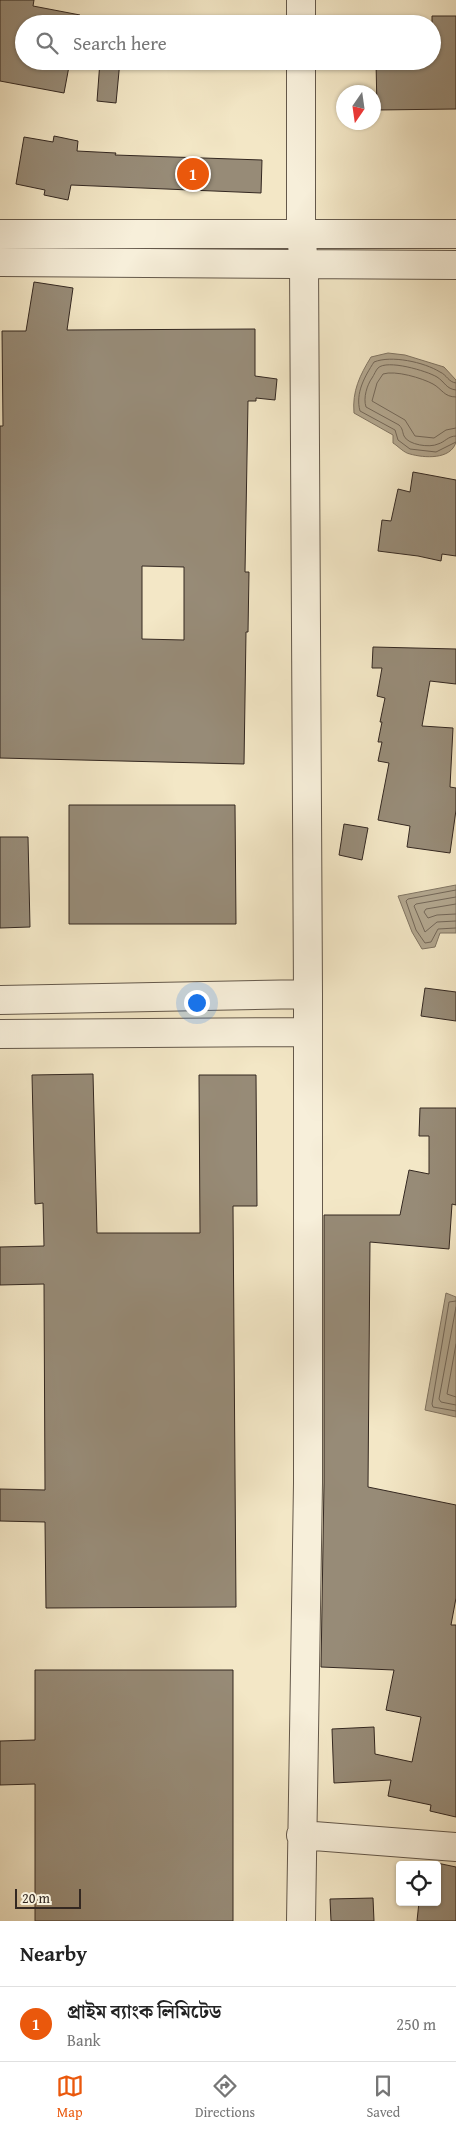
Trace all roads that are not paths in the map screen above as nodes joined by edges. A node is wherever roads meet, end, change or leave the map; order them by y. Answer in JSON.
{"nodes":[{"id":1,"x":301,"y":0,"type":"edge"},
{"id":2,"x":301,"y":15,"type":"edge"},
{"id":3,"x":301,"y":70,"type":"edge"},
{"id":4,"x":0,"y":234,"type":"edge"},
{"id":5,"x":456,"y":234,"type":"edge"},
{"id":6,"x":301,"y":235,"type":"junction"},
{"id":7,"x":0,"y":262,"type":"edge"},
{"id":8,"x":304,"y":263,"type":"junction"},
{"id":9,"x":456,"y":265,"type":"edge"},
{"id":10,"x":308,"y":994,"type":"junction"},
{"id":11,"x":0,"y":1000,"type":"edge"},
{"id":12,"x":307,"y":1032,"type":"junction"},
{"id":13,"x":0,"y":1034,"type":"edge"},
{"id":14,"x":301,"y":1835,"type":"junction"},
{"id":15,"x":456,"y":1847,"type":"edge"},
{"id":16,"x":301,"y":1921,"type":"edge"}],
"edges":[{"from":1,"to":2,"type":"street"},
{"from":3,"to":6,"type":"street"},
{"from":4,"to":6,"type":"street"},
{"from":5,"to":6,"type":"street"},
{"from":6,"to":8,"type":"street"},
{"from":7,"to":8,"type":"street"},
{"from":8,"to":9,"type":"street"},
{"from":8,"to":10,"type":"street"},
{"from":10,"to":11,"type":"street"},
{"from":10,"to":12,"type":"street"},
{"from":12,"to":13,"type":"street"},
{"from":12,"to":14,"type":"street"},
{"from":14,"to":15,"type":"street"},
{"from":14,"to":16,"type":"street"}]}
